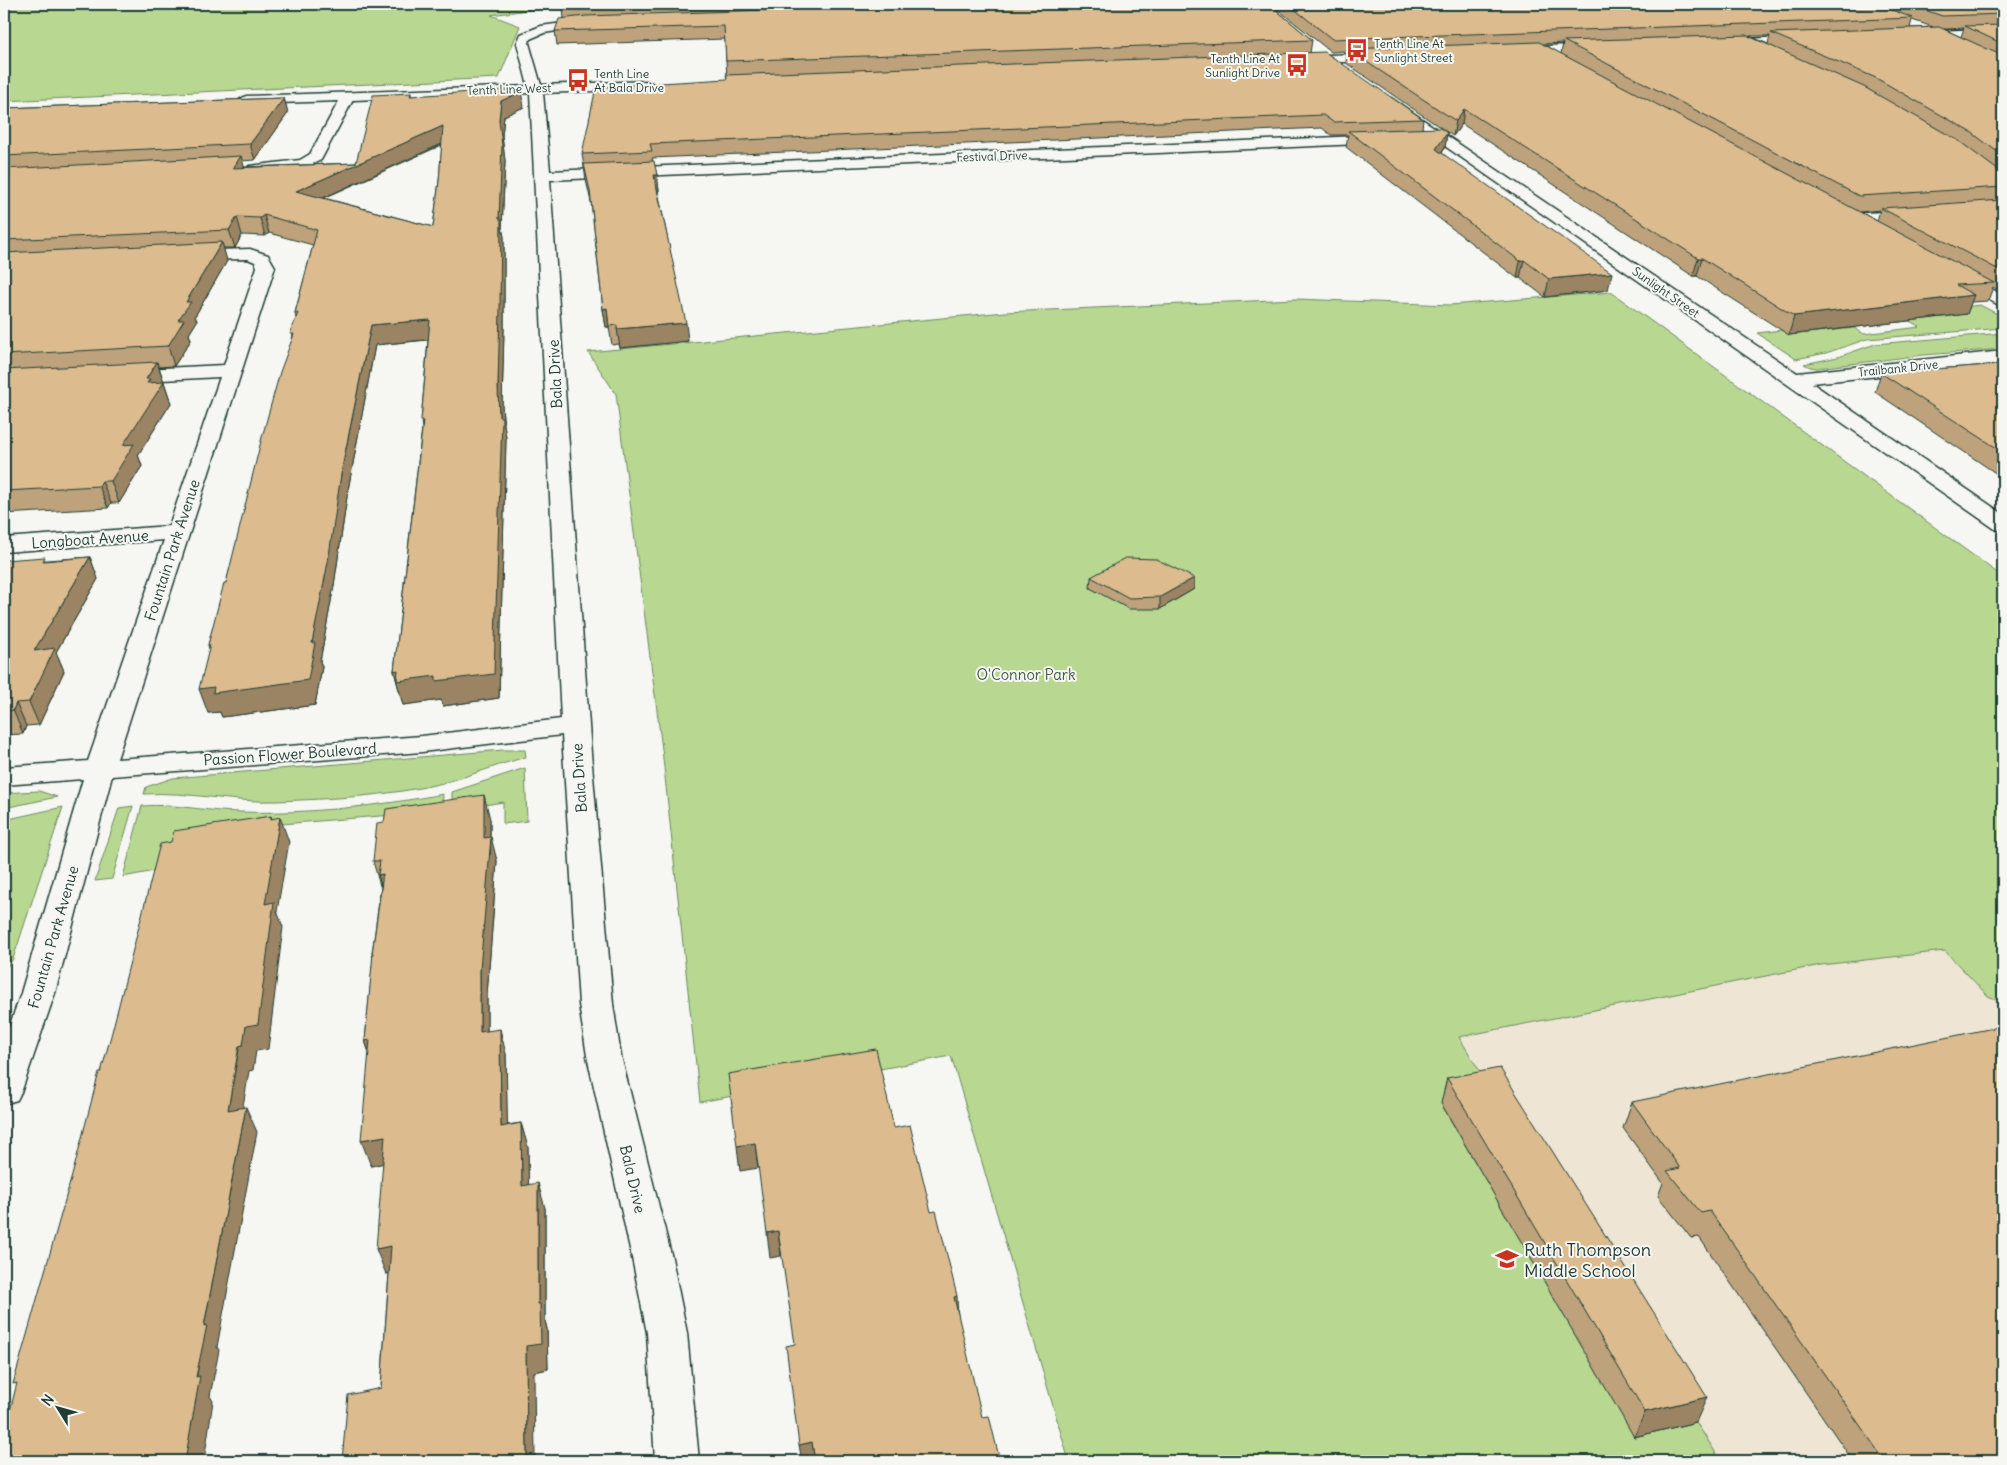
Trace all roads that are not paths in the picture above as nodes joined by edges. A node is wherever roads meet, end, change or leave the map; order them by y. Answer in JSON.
{"nodes":[{"id":1,"x":606,"y":23,"type":"edge"},
{"id":2,"x":1910,"y":31,"type":"edge"},
{"id":3,"x":2003,"y":32,"type":"edge"},
{"id":4,"x":1938,"y":35,"type":"junction"},
{"id":5,"x":1822,"y":40,"type":"edge"},
{"id":6,"x":1745,"y":43,"type":"junction"},
{"id":7,"x":1716,"y":44,"type":"edge"},
{"id":8,"x":1311,"y":46,"type":"edge"},
{"id":9,"x":1608,"y":48,"type":"edge"},
{"id":10,"x":1965,"y":48,"type":"edge"},
{"id":11,"x":1540,"y":50,"type":"junction"},
{"id":12,"x":1501,"y":52,"type":"edge"},
{"id":13,"x":1772,"y":55,"type":"edge"},
{"id":14,"x":1393,"y":56,"type":"edge"},
{"id":15,"x":1328,"y":59,"type":"junction"},
{"id":16,"x":1287,"y":61,"type":"edge"},
{"id":17,"x":1565,"y":64,"type":"edge"},
{"id":18,"x":1355,"y":78,"type":"edge"},
{"id":19,"x":663,"y":84,"type":"edge"},
{"id":20,"x":535,"y":88,"type":"junction"},
{"id":21,"x":1377,"y":93,"type":"edge"},
{"id":22,"x":348,"y":96,"type":"junction"},
{"id":23,"x":230,"y":100,"type":"edge"},
{"id":24,"x":1440,"y":136,"type":"junction"},
{"id":25,"x":1398,"y":138,"type":"edge"},
{"id":26,"x":1417,"y":138,"type":"edge"},
{"id":27,"x":240,"y":169,"type":"edge"},
{"id":28,"x":543,"y":176,"type":"junction"},
{"id":29,"x":1833,"y":209,"type":"edge"},
{"id":30,"x":1927,"y":215,"type":"edge"},
{"id":31,"x":1850,"y":219,"type":"junction"},
{"id":32,"x":1875,"y":232,"type":"edge"},
{"id":33,"x":172,"y":256,"type":"edge"},
{"id":34,"x":1944,"y":269,"type":"edge"},
{"id":35,"x":2003,"y":302,"type":"edge"},
{"id":36,"x":2003,"y":357,"type":"edge"},
{"id":37,"x":232,"y":370,"type":"junction"},
{"id":38,"x":103,"y":377,"type":"edge"},
{"id":39,"x":1792,"y":379,"type":"junction"},
{"id":40,"x":2003,"y":524,"type":"edge"},
{"id":41,"x":177,"y":532,"type":"junction"},
{"id":42,"x":4,"y":545,"type":"edge"},
{"id":43,"x":576,"y":725,"type":"junction"},
{"id":44,"x":100,"y":768,"type":"junction"},
{"id":45,"x":4,"y":776,"type":"edge"},
{"id":46,"x":4,"y":1090,"type":"edge"},
{"id":47,"x":678,"y":1461,"type":"edge"}],
"edges":[{"from":1,"to":20,"type":"street","name":"Bala Drive"},
{"from":2,"to":4,"type":"street"},
{"from":3,"to":4,"type":"street"},
{"from":4,"to":10,"type":"street"},
{"from":5,"to":6,"type":"street"},
{"from":6,"to":7,"type":"street"},
{"from":6,"to":13,"type":"street"},
{"from":8,"to":15,"type":"street"},
{"from":9,"to":11,"type":"street"},
{"from":11,"to":12,"type":"street"},
{"from":11,"to":17,"type":"street"},
{"from":14,"to":15,"type":"street"},
{"from":15,"to":16,"type":"street"},
{"from":15,"to":18,"type":"street"},
{"from":19,"to":20,"type":"street","name":"Tenth Line West"},
{"from":20,"to":22,"type":"street","name":"Tenth Line West"},
{"from":20,"to":28,"type":"street","name":"Bala Drive"},
{"from":21,"to":24,"type":"street","name":"Sunlight Street"},
{"from":22,"to":23,"type":"street","name":"Tenth Line West"},
{"from":22,"to":27,"type":"street"},
{"from":24,"to":26,"type":"street"},
{"from":24,"to":39,"type":"street","name":"Sunlight Street"},
{"from":25,"to":28,"type":"street","name":"Festival Drive"},
{"from":28,"to":43,"type":"street","name":"Bala Drive"},
{"from":29,"to":31,"type":"street"},
{"from":30,"to":31,"type":"street"},
{"from":31,"to":32,"type":"street"},
{"from":33,"to":37,"type":"street","name":"Fountain Park Avenue"},
{"from":34,"to":35,"type":"street"},
{"from":36,"to":39,"type":"street","name":"Trailbank Drive"},
{"from":37,"to":38,"type":"street"},
{"from":37,"to":41,"type":"street","name":"Fountain Park Avenue"},
{"from":39,"to":40,"type":"street","name":"Sunlight Street"},
{"from":41,"to":42,"type":"street","name":"Longboat Avenue"},
{"from":41,"to":44,"type":"street","name":"Fountain Park Avenue"},
{"from":43,"to":44,"type":"street","name":"Passion Flower Boulevard"},
{"from":43,"to":47,"type":"street","name":"Bala Drive"},
{"from":44,"to":45,"type":"street","name":"Passion Flower Boulevard"},
{"from":44,"to":46,"type":"street","name":"Fountain Park Avenue"}]}
